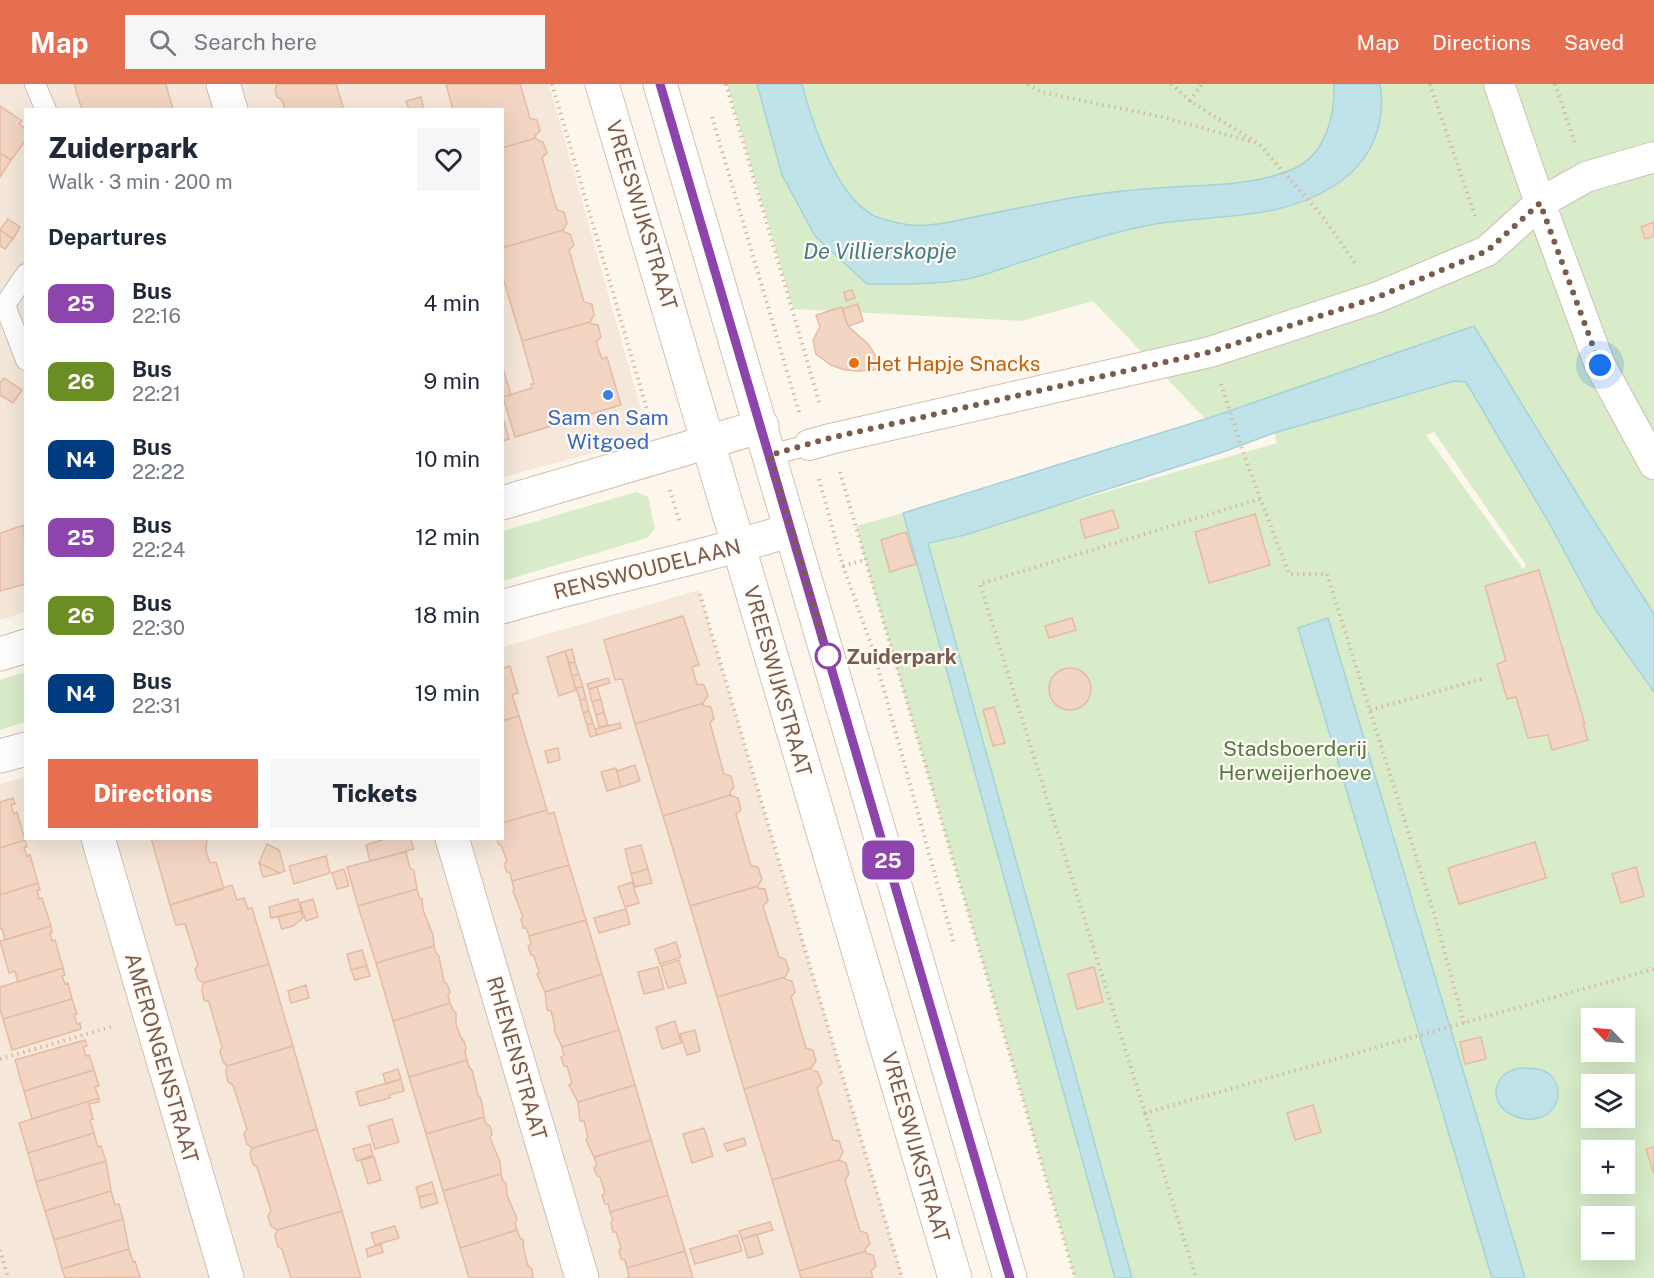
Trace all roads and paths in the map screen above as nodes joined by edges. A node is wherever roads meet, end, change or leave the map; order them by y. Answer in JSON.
{"nodes":[{"id":1,"x":35,"y":84,"type":"edge"},
{"id":2,"x":223,"y":84,"type":"edge"},
{"id":3,"x":552,"y":84,"type":"edge"},
{"id":4,"x":602,"y":84,"type":"edge"},
{"id":5,"x":660,"y":84,"type":"edge"},
{"id":6,"x":726,"y":84,"type":"edge"},
{"id":7,"x":1028,"y":84,"type":"edge"},
{"id":8,"x":1171,"y":84,"type":"edge"},
{"id":9,"x":1202,"y":84,"type":"edge"},
{"id":10,"x":1430,"y":84,"type":"edge"},
{"id":11,"x":1499,"y":84,"type":"edge"},
{"id":12,"x":1555,"y":84,"type":"edge"},
{"id":13,"x":1190,"y":101,"type":"junction"},
{"id":14,"x":708,"y":106,"type":"dead end"},
{"id":15,"x":45,"y":108,"type":"edge"},
{"id":16,"x":230,"y":108,"type":"edge"},
{"id":17,"x":1259,"y":144,"type":"junction"},
{"id":18,"x":1654,"y":157,"type":"edge"},
{"id":19,"x":1586,"y":177,"type":"junction"},
{"id":20,"x":1540,"y":203,"type":"junction"},
{"id":21,"x":1487,"y":251,"type":"junction"},
{"id":22,"x":24,"y":277,"type":"edge"},
{"id":23,"x":1378,"y":297,"type":"junction"},
{"id":24,"x":24,"y":355,"type":"edge"},
{"id":25,"x":1227,"y":403,"type":"dead end"},
{"id":26,"x":766,"y":441,"type":"junction"},
{"id":27,"x":708,"y":442,"type":"junction"},
{"id":28,"x":820,"y":442,"type":"junction"},
{"id":29,"x":660,"y":456,"type":"junction"},
{"id":30,"x":1654,"y":464,"type":"edge"},
{"id":31,"x":1260,"y":499,"type":"junction"},
{"id":32,"x":504,"y":502,"type":"edge"},
{"id":33,"x":791,"y":531,"type":"junction"},
{"id":34,"x":739,"y":547,"type":"junction"},
{"id":35,"x":689,"y":557,"type":"junction"},
{"id":36,"x":504,"y":606,"type":"edge"},
{"id":37,"x":24,"y":647,"type":"edge"},
{"id":38,"x":0,"y":654,"type":"edge"},
{"id":39,"x":1482,"y":679,"type":"dead end"},
{"id":40,"x":1370,"y":710,"type":"junction"},
{"id":41,"x":24,"y":750,"type":"edge"},
{"id":42,"x":0,"y":756,"type":"edge"},
{"id":43,"x":99,"y":840,"type":"edge"},
{"id":44,"x":453,"y":840,"type":"edge"},
{"id":45,"x":955,"y":947,"type":"dead end"},
{"id":46,"x":1654,"y":969,"type":"edge"},
{"id":47,"x":150,"y":1016,"type":"junction"},
{"id":48,"x":1464,"y":1023,"type":"junction"},
{"id":49,"x":0,"y":1059,"type":"edge"},
{"id":50,"x":1145,"y":1113,"type":"junction"},
{"id":51,"x":0,"y":1250,"type":"edge"},
{"id":52,"x":8,"y":1278,"type":"edge"},
{"id":53,"x":227,"y":1278,"type":"edge"},
{"id":54,"x":582,"y":1278,"type":"edge"},
{"id":55,"x":902,"y":1278,"type":"edge"},
{"id":56,"x":955,"y":1278,"type":"edge"},
{"id":57,"x":1010,"y":1278,"type":"edge"},
{"id":58,"x":1075,"y":1278,"type":"edge"},
{"id":59,"x":1196,"y":1278,"type":"edge"}],
"edges":[{"from":1,"to":15,"type":"lane"},
{"from":2,"to":16,"type":"main road"},
{"from":3,"to":29,"type":"path"},
{"from":4,"to":27,"type":"main road","name":"VREESWIJKSTRAAT"},
{"from":5,"to":26,"type":"main road"},
{"from":6,"to":28,"type":"path"},
{"from":7,"to":17,"type":"path"},
{"from":8,"to":13,"type":"path"},
{"from":9,"to":13,"type":"path"},
{"from":10,"to":21,"type":"path"},
{"from":11,"to":20,"type":"street"},
{"from":12,"to":19,"type":"path"},
{"from":13,"to":17,"type":"path"},
{"from":14,"to":28,"type":"path"},
{"from":17,"to":23,"type":"path"},
{"from":18,"to":19,"type":"street"},
{"from":19,"to":20,"type":"street"},
{"from":20,"to":21,"type":"street"},
{"from":20,"to":30,"type":"street"},
{"from":21,"to":23,"type":"street"},
{"from":22,"to":24,"type":"lane"},
{"from":23,"to":28,"type":"street"},
{"from":25,"to":31,"type":"path"},
{"from":26,"to":27,"type":"main road"},
{"from":26,"to":28,"type":"lane"},
{"from":26,"to":33,"type":"main road"},
{"from":27,"to":29,"type":"main road"},
{"from":27,"to":34,"type":"main road","name":"VREESWIJKSTRAAT"},
{"from":28,"to":45,"type":"path"},
{"from":28,"to":58,"type":"path"},
{"from":29,"to":32,"type":"main road"},
{"from":29,"to":35,"type":"path"},
{"from":31,"to":40,"type":"path"},
{"from":31,"to":50,"type":"path"},
{"from":33,"to":34,"type":"main road","name":"RENSWOUDELAAN"},
{"from":33,"to":57,"type":"main road"},
{"from":34,"to":35,"type":"main road","name":"RENSWOUDELAAN"},
{"from":34,"to":56,"type":"main road","name":"VREESWIJKSTRAAT"},
{"from":35,"to":36,"type":"main road","name":"RENSWOUDELAAN"},
{"from":35,"to":55,"type":"path"},
{"from":37,"to":38,"type":"main road"},
{"from":39,"to":40,"type":"path"},
{"from":40,"to":48,"type":"path"},
{"from":41,"to":42,"type":"main road"},
{"from":43,"to":47,"type":"main road","name":"AMERONGENSTRAAT"},
{"from":44,"to":54,"type":"main road","name":"RHENENSTRAAT"},
{"from":46,"to":48,"type":"path"},
{"from":47,"to":49,"type":"path"},
{"from":47,"to":53,"type":"main road","name":"AMERONGENSTRAAT"},
{"from":48,"to":50,"type":"path"},
{"from":50,"to":59,"type":"path"},
{"from":51,"to":52,"type":"path"}]}
